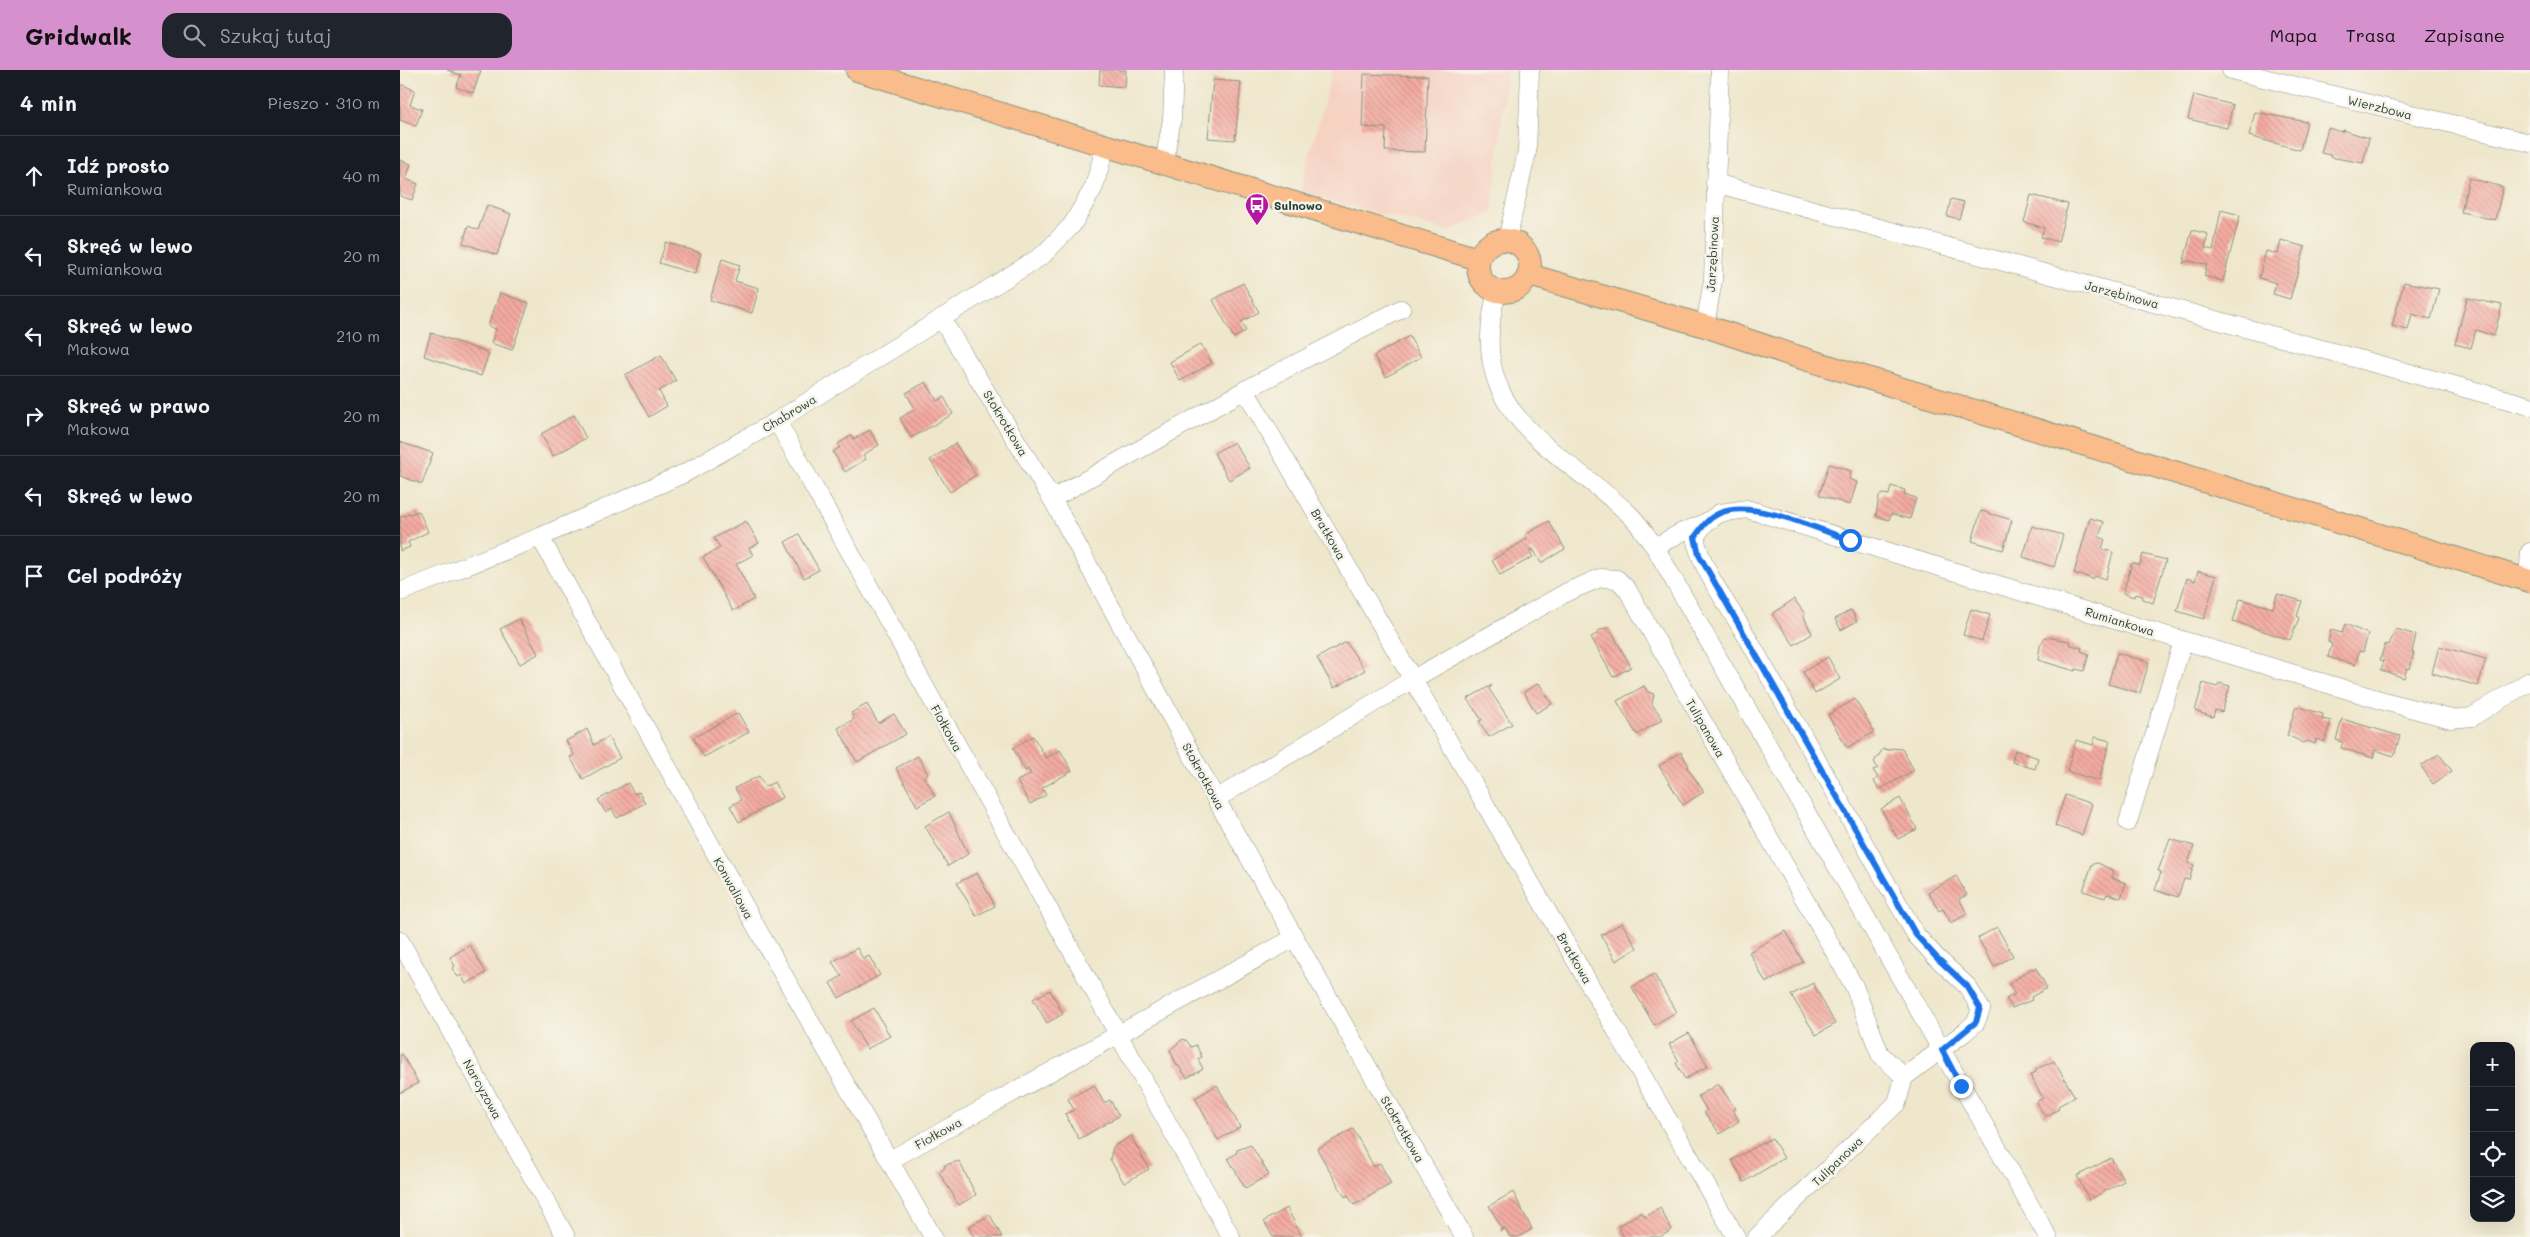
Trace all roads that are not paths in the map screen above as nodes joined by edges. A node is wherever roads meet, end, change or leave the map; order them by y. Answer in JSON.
{"nodes":[{"id":1,"x":857,"y":70,"type":"edge"},
{"id":2,"x":1174,"y":70,"type":"edge"},
{"id":3,"x":1530,"y":70,"type":"edge"},
{"id":4,"x":1720,"y":70,"type":"edge"},
{"id":5,"x":2231,"y":70,"type":"edge"},
{"id":6,"x":2530,"y":143,"type":"edge"},
{"id":7,"x":1106,"y":144,"type":"junction"},
{"id":8,"x":1164,"y":163,"type":"junction"},
{"id":9,"x":1715,"y":183,"type":"junction"},
{"id":10,"x":1507,"y":240,"type":"junction"},
{"id":11,"x":1478,"y":259,"type":"junction"},
{"id":12,"x":1529,"y":274,"type":"junction"},
{"id":13,"x":1497,"y":292,"type":"junction"},
{"id":14,"x":1401,"y":309,"type":"dead end"},
{"id":15,"x":941,"y":318,"type":"junction"},
{"id":16,"x":1705,"y":326,"type":"junction"},
{"id":17,"x":1245,"y":390,"type":"junction"},
{"id":18,"x":2530,"y":406,"type":"edge"},
{"id":19,"x":777,"y":421,"type":"junction"},
{"id":20,"x":1052,"y":499,"type":"junction"},
{"id":21,"x":1704,"y":523,"type":"junction"},
{"id":22,"x":540,"y":537,"type":"junction"},
{"id":23,"x":1654,"y":547,"type":"junction"},
{"id":24,"x":2530,"y":552,"type":"edge"},
{"id":25,"x":2529,"y":580,"type":"edge"},
{"id":26,"x":400,"y":592,"type":"edge"},
{"id":27,"x":2183,"y":641,"type":"junction"},
{"id":28,"x":1413,"y":679,"type":"junction"},
{"id":29,"x":2530,"y":681,"type":"edge"},
{"id":30,"x":1216,"y":799,"type":"junction"},
{"id":31,"x":2128,"y":822,"type":"dead end"},
{"id":32,"x":1294,"y":938,"type":"junction"},
{"id":33,"x":400,"y":941,"type":"edge"},
{"id":34,"x":1117,"y":1035,"type":"junction"},
{"id":35,"x":1942,"y":1050,"type":"junction"},
{"id":36,"x":1904,"y":1077,"type":"junction"},
{"id":37,"x":890,"y":1160,"type":"junction"},
{"id":38,"x":566,"y":1237,"type":"edge"},
{"id":39,"x":933,"y":1237,"type":"edge"},
{"id":40,"x":1231,"y":1237,"type":"edge"},
{"id":41,"x":1464,"y":1237,"type":"edge"},
{"id":42,"x":1736,"y":1237,"type":"edge"},
{"id":43,"x":1757,"y":1237,"type":"edge"},
{"id":44,"x":2048,"y":1237,"type":"edge"}],
"edges":[{"from":1,"to":7,"type":"main road"},
{"from":2,"to":8,"type":"street"},
{"from":3,"to":10,"type":"street"},
{"from":4,"to":9,"type":"street","name":"Jarzębinowa"},
{"from":5,"to":6,"type":"street","name":"Wierzbowa"},
{"from":7,"to":8,"type":"main road"},
{"from":7,"to":15,"type":"street","name":"Chabrowa"},
{"from":8,"to":11,"type":"main road"},
{"from":9,"to":16,"type":"street","name":"Jarzębinowa"},
{"from":9,"to":18,"type":"street","name":"Jarzębinowa"},
{"from":10,"to":11,"type":"main road"},
{"from":10,"to":12,"type":"main road"},
{"from":11,"to":13,"type":"main road"},
{"from":12,"to":13,"type":"main road"},
{"from":12,"to":16,"type":"main road"},
{"from":13,"to":23,"type":"street"},
{"from":14,"to":17,"type":"street"},
{"from":15,"to":19,"type":"street","name":"Chabrowa"},
{"from":15,"to":20,"type":"street","name":"Stokrotkowa"},
{"from":16,"to":25,"type":"main road"},
{"from":17,"to":20,"type":"street"},
{"from":17,"to":28,"type":"street","name":"Bratkowa"},
{"from":19,"to":22,"type":"street","name":"Chabrowa"},
{"from":19,"to":34,"type":"street","name":"Fiołkowa"},
{"from":20,"to":30,"type":"street","name":"Stokrotkowa"},
{"from":21,"to":23,"type":"street","name":"Rumiankowa"},
{"from":21,"to":27,"type":"street","name":"Rumiankowa"},
{"from":21,"to":35,"type":"street"},
{"from":22,"to":26,"type":"street","name":"Chabrowa"},
{"from":22,"to":37,"type":"street","name":"Konwaliowa"},
{"from":23,"to":35,"type":"street"},
{"from":24,"to":25,"type":"street"},
{"from":27,"to":29,"type":"street","name":"Rumiankowa"},
{"from":27,"to":31,"type":"street"},
{"from":28,"to":30,"type":"street"},
{"from":28,"to":36,"type":"street","name":"Tulipanowa"},
{"from":28,"to":42,"type":"street","name":"Bratkowa"},
{"from":30,"to":32,"type":"street","name":"Stokrotkowa"},
{"from":32,"to":34,"type":"street","name":"Fiołkowa"},
{"from":32,"to":41,"type":"street","name":"Stokrotkowa"},
{"from":33,"to":38,"type":"street","name":"Narcyzowa"},
{"from":34,"to":37,"type":"street","name":"Fiołkowa"},
{"from":34,"to":40,"type":"street","name":"Fiołkowa"},
{"from":35,"to":36,"type":"street"},
{"from":35,"to":44,"type":"street"},
{"from":36,"to":43,"type":"street","name":"Tulipanowa"},
{"from":37,"to":39,"type":"street","name":"Konwaliowa"}]}
